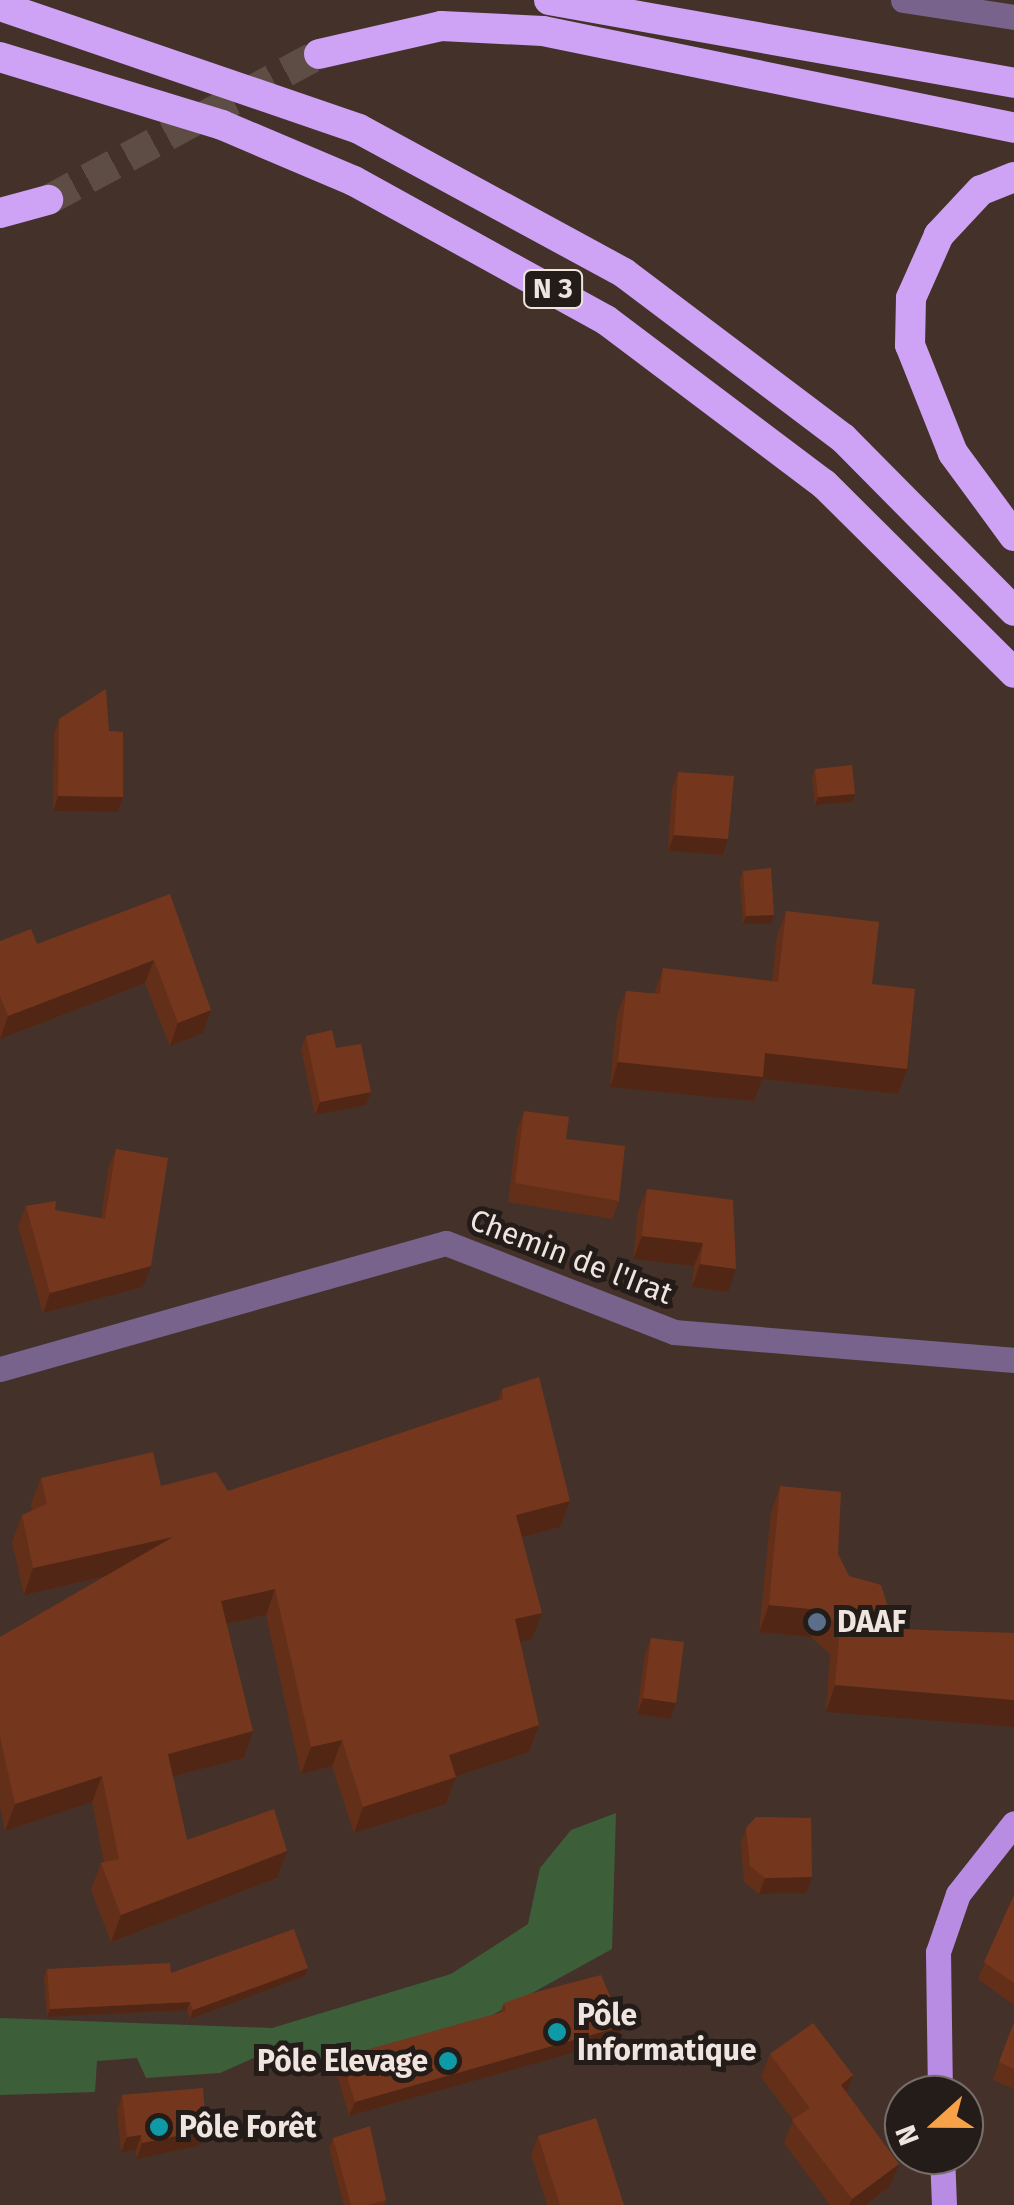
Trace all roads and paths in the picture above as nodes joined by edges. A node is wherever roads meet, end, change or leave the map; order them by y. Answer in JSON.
{"nodes":[{"id":1,"x":549,"y":0,"type":"edge"},
{"id":2,"x":902,"y":0,"type":"edge"},
{"id":3,"x":0,"y":6,"type":"edge"},
{"id":4,"x":1014,"y":17,"type":"edge"},
{"id":5,"x":319,"y":54,"type":"tunnel mouth"},
{"id":6,"x":0,"y":58,"type":"edge"},
{"id":7,"x":1014,"y":84,"type":"edge"},
{"id":8,"x":1014,"y":128,"type":"edge"},
{"id":9,"x":1014,"y":177,"type":"edge"},
{"id":10,"x":48,"y":200,"type":"tunnel mouth"},
{"id":11,"x":0,"y":212,"type":"edge"},
{"id":12,"x":1014,"y":536,"type":"edge"},
{"id":13,"x":1014,"y":610,"type":"edge"},
{"id":14,"x":1014,"y":673,"type":"edge"},
{"id":15,"x":1014,"y":1360,"type":"edge"},
{"id":16,"x":0,"y":1369,"type":"edge"},
{"id":17,"x":1014,"y":1823,"type":"edge"},
{"id":18,"x":940,"y":2075,"type":"edge"},
{"id":19,"x":943,"y":2175,"type":"edge"},
{"id":20,"x":944,"y":2205,"type":"edge"}],
"edges":[{"from":1,"to":7,"type":"highway"},
{"from":2,"to":4,"type":"street"},
{"from":3,"to":13,"type":"highway","number":"N 3"},
{"from":5,"to":8,"type":"highway"},
{"from":6,"to":14,"type":"highway","number":"N 3"},
{"from":9,"to":12,"type":"highway"},
{"from":10,"to":11,"type":"highway"},
{"from":15,"to":16,"type":"street","name":"Chemin de l'Irat"},
{"from":17,"to":18,"type":"main road"},
{"from":19,"to":20,"type":"main road"}]}
